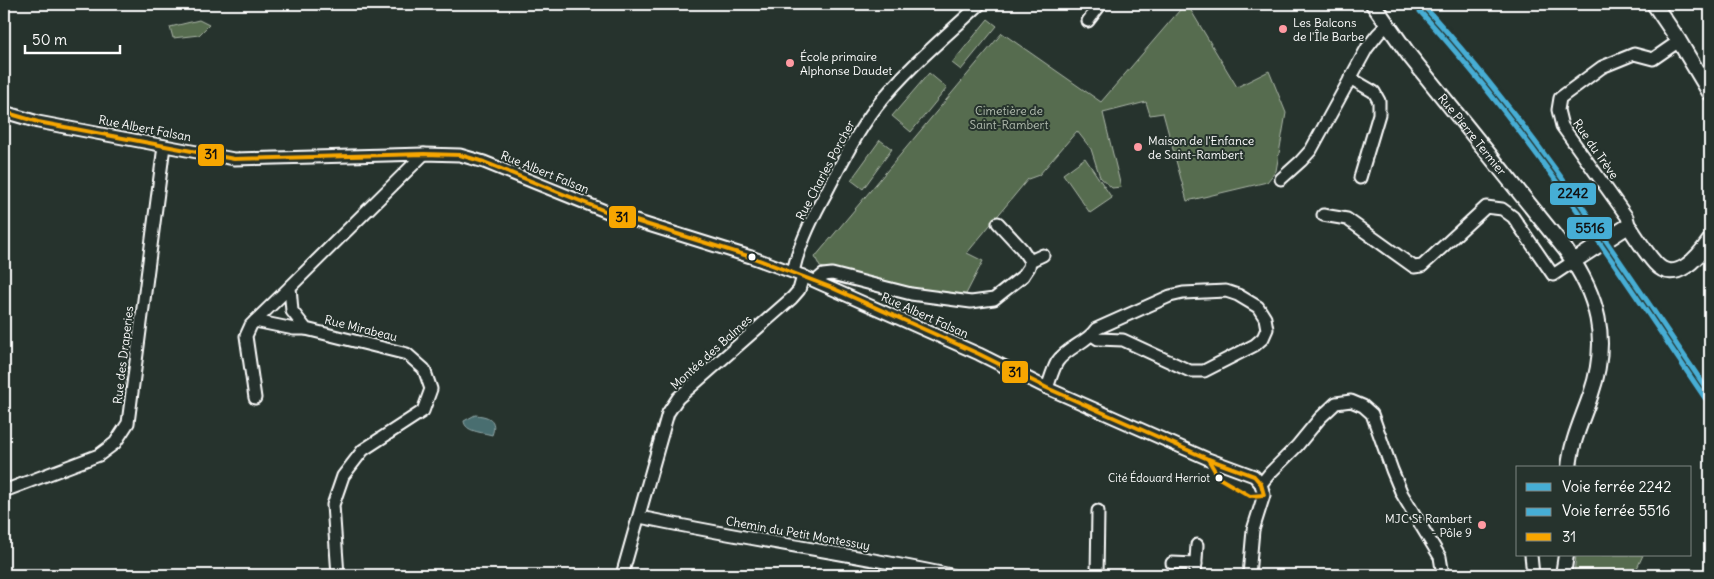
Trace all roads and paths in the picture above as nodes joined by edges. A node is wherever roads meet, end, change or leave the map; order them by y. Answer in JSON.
{"nodes":[{"id":1,"x":980,"y":4,"type":"edge"},
{"id":2,"x":1101,"y":4,"type":"edge"},
{"id":3,"x":1374,"y":4,"type":"edge"},
{"id":4,"x":1654,"y":4,"type":"edge"},
{"id":5,"x":1088,"y":21,"type":"dead end"},
{"id":6,"x":1387,"y":25,"type":"junction"},
{"id":7,"x":1679,"y":42,"type":"junction"},
{"id":8,"x":1350,"y":78,"type":"junction"},
{"id":9,"x":1710,"y":94,"type":"edge"},
{"id":10,"x":4,"y":112,"type":"edge"},
{"id":11,"x":164,"y":146,"type":"junction"},
{"id":12,"x":424,"y":154,"type":"junction"},
{"id":13,"x":1360,"y":178,"type":"dead end"},
{"id":14,"x":1281,"y":179,"type":"dead end"},
{"id":15,"x":1323,"y":214,"type":"dead end"},
{"id":16,"x":998,"y":223,"type":"dead end"},
{"id":17,"x":1627,"y":228,"type":"junction"},
{"id":18,"x":1710,"y":240,"type":"edge"},
{"id":19,"x":1043,"y":256,"type":"dead end"},
{"id":20,"x":1579,"y":258,"type":"junction"},
{"id":21,"x":1030,"y":261,"type":"junction"},
{"id":22,"x":798,"y":274,"type":"junction"},
{"id":23,"x":816,"y":281,"type":"junction"},
{"id":24,"x":290,"y":287,"type":"junction"},
{"id":25,"x":255,"y":321,"type":"junction"},
{"id":26,"x":306,"y":329,"type":"junction"},
{"id":27,"x":1092,"y":336,"type":"junction"},
{"id":28,"x":1048,"y":388,"type":"junction"},
{"id":29,"x":255,"y":398,"type":"dead end"},
{"id":30,"x":1569,"y":466,"type":"edge"},
{"id":31,"x":1261,"y":484,"type":"junction"},
{"id":32,"x":4,"y":491,"type":"edge"},
{"id":33,"x":1098,"y":511,"type":"dead end"},
{"id":34,"x":640,"y":518,"type":"junction"},
{"id":35,"x":1197,"y":545,"type":"dead end"},
{"id":36,"x":1531,"y":556,"type":"edge"},
{"id":37,"x":1566,"y":556,"type":"edge"},
{"id":38,"x":1172,"y":563,"type":"dead end"},
{"id":39,"x":1195,"y":569,"type":"edge"},
{"id":40,"x":338,"y":575,"type":"edge"},
{"id":41,"x":622,"y":575,"type":"edge"},
{"id":42,"x":951,"y":575,"type":"edge"},
{"id":43,"x":1097,"y":575,"type":"edge"},
{"id":44,"x":1249,"y":575,"type":"edge"},
{"id":45,"x":1443,"y":575,"type":"edge"},
{"id":46,"x":1533,"y":575,"type":"edge"},
{"id":47,"x":1564,"y":575,"type":"edge"}],
"edges":[{"from":1,"to":22,"type":"street","name":"Rue Charles Porcher"},
{"from":2,"to":5,"type":"street"},
{"from":3,"to":6,"type":"street","name":"Rue Pierre Termier"},
{"from":4,"to":7,"type":"street"},
{"from":6,"to":8,"type":"street"},
{"from":6,"to":20,"type":"street","name":"Rue Pierre Termier"},
{"from":7,"to":9,"type":"street"},
{"from":7,"to":17,"type":"street","name":"Rue du Trève"},
{"from":8,"to":13,"type":"street"},
{"from":8,"to":14,"type":"street"},
{"from":10,"to":11,"type":"street","name":"Rue Albert Falsan"},
{"from":11,"to":12,"type":"street","name":"Rue Albert Falsan"},
{"from":11,"to":32,"type":"street","name":"Rue des Draperies"},
{"from":12,"to":22,"type":"street","name":"Rue Albert Falsan"},
{"from":12,"to":24,"type":"street"},
{"from":15,"to":20,"type":"street"},
{"from":16,"to":21,"type":"street"},
{"from":17,"to":18,"type":"street"},
{"from":17,"to":20,"type":"street"},
{"from":19,"to":21,"type":"street"},
{"from":20,"to":30,"type":"street","name":"Rue Pierre Termier"},
{"from":21,"to":23,"type":"street"},
{"from":22,"to":23,"type":"street","name":"Rue Albert Falsan"},
{"from":22,"to":34,"type":"street","name":"Montée des Balmes"},
{"from":23,"to":28,"type":"street","name":"Rue Albert Falsan"},
{"from":24,"to":25,"type":"street"},
{"from":24,"to":26,"type":"street","name":"Rue Mirabeau"},
{"from":25,"to":26,"type":"street","name":"Rue Mirabeau"},
{"from":25,"to":29,"type":"street"},
{"from":26,"to":40,"type":"street","name":"Rue Mirabeau"},
{"from":27,"to":27,"type":"street"},
{"from":27,"to":28,"type":"street"},
{"from":28,"to":31,"type":"street","name":"Rue Albert Falsan"},
{"from":31,"to":44,"type":"street"},
{"from":31,"to":45,"type":"street"},
{"from":33,"to":43,"type":"street"},
{"from":34,"to":41,"type":"street","name":"Montée des Balmes"},
{"from":34,"to":42,"type":"street","name":"Chemin du Petit Montessuy"},
{"from":35,"to":39,"type":"street"},
{"from":36,"to":46,"type":"street"},
{"from":37,"to":47,"type":"street"},
{"from":38,"to":39,"type":"street"}]}
